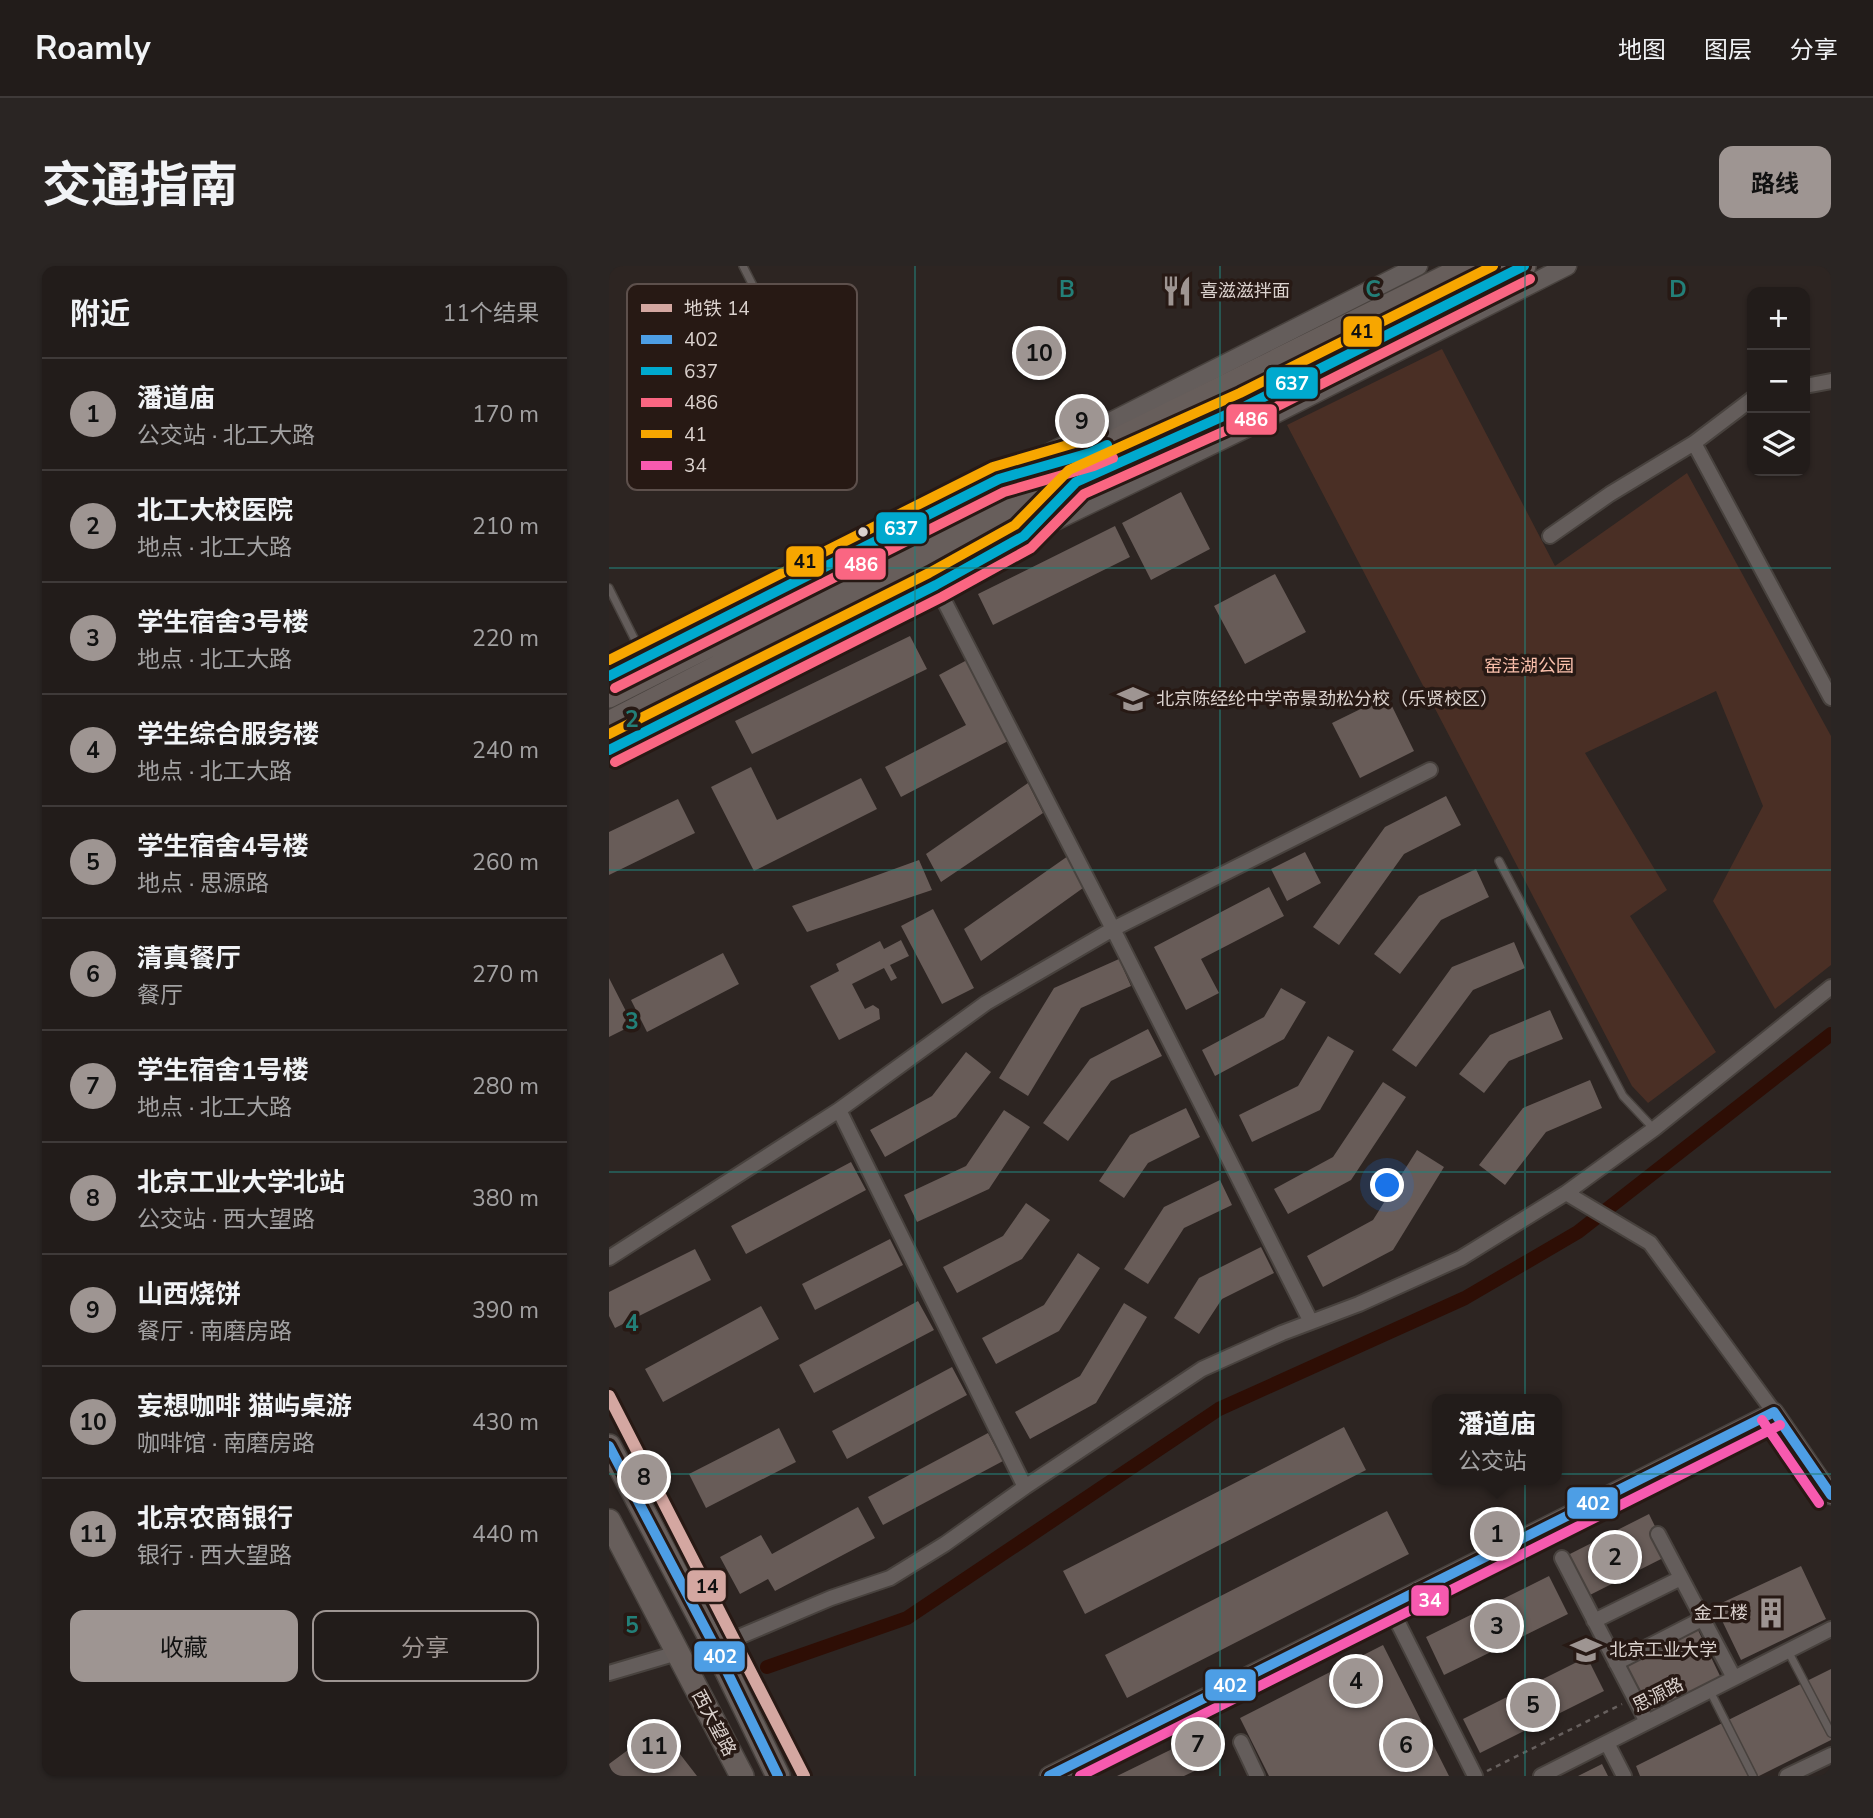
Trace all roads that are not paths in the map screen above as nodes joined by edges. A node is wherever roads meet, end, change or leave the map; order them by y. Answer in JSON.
{"nodes":[{"id":1,"x":743,"y":266,"type":"edge"},
{"id":2,"x":1418,"y":266,"type":"edge"},
{"id":3,"x":1468,"y":266,"type":"edge"},
{"id":4,"x":1567,"y":266,"type":"edge"},
{"id":5,"x":1523,"y":268,"type":"edge"},
{"id":6,"x":752,"y":284,"type":"edge"},
{"id":7,"x":1831,"y":382,"type":"edge"},
{"id":8,"x":1810,"y":386,"type":"edge"},
{"id":9,"x":1747,"y":402,"type":"edge"},
{"id":10,"x":1694,"y":443,"type":"junction"},
{"id":11,"x":1090,"y":453,"type":"junction"},
{"id":12,"x":999,"y":479,"type":"junction"},
{"id":13,"x":1076,"y":482,"type":"junction"},
{"id":14,"x":1024,"y":536,"type":"junction"},
{"id":15,"x":1551,"y":536,"type":"dead end"},
{"id":16,"x":936,"y":585,"type":"junction"},
{"id":17,"x":609,"y":588,"type":"edge"},
{"id":18,"x":644,"y":658,"type":"junction"},
{"id":19,"x":609,"y":676,"type":"edge"},
{"id":20,"x":609,"y":696,"type":"edge"},
{"id":21,"x":1831,"y":698,"type":"edge"},
{"id":22,"x":609,"y":723,"type":"edge"},
{"id":23,"x":609,"y":750,"type":"edge"},
{"id":24,"x":1430,"y":770,"type":"dead end"},
{"id":25,"x":1499,"y":861,"type":"dead end"},
{"id":26,"x":1113,"y":929,"type":"junction"},
{"id":27,"x":1831,"y":987,"type":"edge"},
{"id":28,"x":839,"y":1111,"type":"junction"},
{"id":29,"x":1654,"y":1129,"type":"junction"},
{"id":30,"x":1566,"y":1193,"type":"junction"},
{"id":31,"x":609,"y":1258,"type":"edge"},
{"id":32,"x":1311,"y":1322,"type":"junction"},
{"id":33,"x":1774,"y":1412,"type":"junction"},
{"id":34,"x":609,"y":1446,"type":"edge"},
{"id":35,"x":1025,"y":1487,"type":"junction"},
{"id":36,"x":1831,"y":1495,"type":"edge"},
{"id":37,"x":609,"y":1521,"type":"edge"},
{"id":38,"x":1658,"y":1534,"type":"dead end"},
{"id":39,"x":1562,"y":1558,"type":"dead end"},
{"id":40,"x":1681,"y":1578,"type":"junction"},
{"id":41,"x":1389,"y":1605,"type":"junction"},
{"id":42,"x":1702,"y":1619,"type":"junction"},
{"id":43,"x":1594,"y":1621,"type":"junction"},
{"id":44,"x":1831,"y":1629,"type":"edge"},
{"id":45,"x":715,"y":1647,"type":"junction"},
{"id":46,"x":1788,"y":1651,"type":"junction"},
{"id":47,"x":677,"y":1653,"type":"junction"},
{"id":48,"x":1616,"y":1663,"type":"junction"},
{"id":49,"x":609,"y":1673,"type":"edge"},
{"id":50,"x":1734,"y":1678,"type":"junction"},
{"id":51,"x":1710,"y":1690,"type":"junction"},
{"id":52,"x":1647,"y":1722,"type":"junction"},
{"id":53,"x":1831,"y":1733,"type":"edge"},
{"id":54,"x":1241,"y":1742,"type":"dead end"},
{"id":55,"x":1607,"y":1743,"type":"junction"},
{"id":56,"x":1831,"y":1755,"type":"edge"},
{"id":57,"x":738,"y":1774,"type":"edge"},
{"id":58,"x":778,"y":1776,"type":"edge"},
{"id":59,"x":1049,"y":1776,"type":"edge"},
{"id":60,"x":1257,"y":1776,"type":"edge"},
{"id":61,"x":1476,"y":1776,"type":"edge"},
{"id":62,"x":1541,"y":1776,"type":"edge"},
{"id":63,"x":1624,"y":1776,"type":"edge"},
{"id":64,"x":1753,"y":1776,"type":"edge"},
{"id":65,"x":1787,"y":1776,"type":"edge"}],
"edges":[{"from":1,"to":6,"type":"lane"},
{"from":2,"to":12,"type":"street"},
{"from":3,"to":11,"type":"main road"},
{"from":4,"to":14,"type":"street"},
{"from":5,"to":13,"type":"main road"},
{"from":7,"to":8,"type":"street"},
{"from":9,"to":10,"type":"street"},
{"from":10,"to":15,"type":"street"},
{"from":10,"to":21,"type":"street"},
{"from":11,"to":12,"type":"street"},
{"from":11,"to":20,"type":"main road"},
{"from":12,"to":18,"type":"street"},
{"from":13,"to":14,"type":"street"},
{"from":13,"to":22,"type":"main road"},
{"from":14,"to":16,"type":"street"},
{"from":16,"to":23,"type":"street"},
{"from":16,"to":26,"type":"street"},
{"from":17,"to":18,"type":"lane"},
{"from":18,"to":19,"type":"street"},
{"from":24,"to":26,"type":"street"},
{"from":25,"to":29,"type":"lane"},
{"from":26,"to":28,"type":"street"},
{"from":26,"to":32,"type":"street"},
{"from":27,"to":29,"type":"street"},
{"from":28,"to":31,"type":"street"},
{"from":28,"to":35,"type":"street"},
{"from":29,"to":30,"type":"street"},
{"from":30,"to":32,"type":"street"},
{"from":30,"to":33,"type":"street"},
{"from":32,"to":35,"type":"street"},
{"from":33,"to":36,"type":"street"},
{"from":33,"to":41,"type":"street"},
{"from":34,"to":45,"type":"main road","name":"西大望路"},
{"from":35,"to":45,"type":"street"},
{"from":37,"to":47,"type":"main road","name":"西大望路"},
{"from":38,"to":40,"type":"street"},
{"from":39,"to":43,"type":"street"},
{"from":40,"to":42,"type":"street"},
{"from":40,"to":43,"type":"street"},
{"from":41,"to":59,"type":"street"},
{"from":41,"to":61,"type":"street"},
{"from":42,"to":48,"type":"street"},
{"from":42,"to":50,"type":"street"},
{"from":43,"to":48,"type":"street"},
{"from":44,"to":46,"type":"street","name":"思源路"},
{"from":45,"to":58,"type":"main road","name":"西大望路"},
{"from":46,"to":50,"type":"street","name":"思源路"},
{"from":46,"to":53,"type":"lane"},
{"from":47,"to":49,"type":"street"},
{"from":47,"to":57,"type":"main road","name":"西大望路"},
{"from":48,"to":52,"type":"street"},
{"from":50,"to":51,"type":"street","name":"思源路"},
{"from":51,"to":52,"type":"street","name":"思源路"},
{"from":51,"to":64,"type":"lane"},
{"from":52,"to":55,"type":"street","name":"思源路"},
{"from":54,"to":60,"type":"street"},
{"from":55,"to":62,"type":"street","name":"思源路"},
{"from":55,"to":63,"type":"street"},
{"from":56,"to":65,"type":"street"}]}
